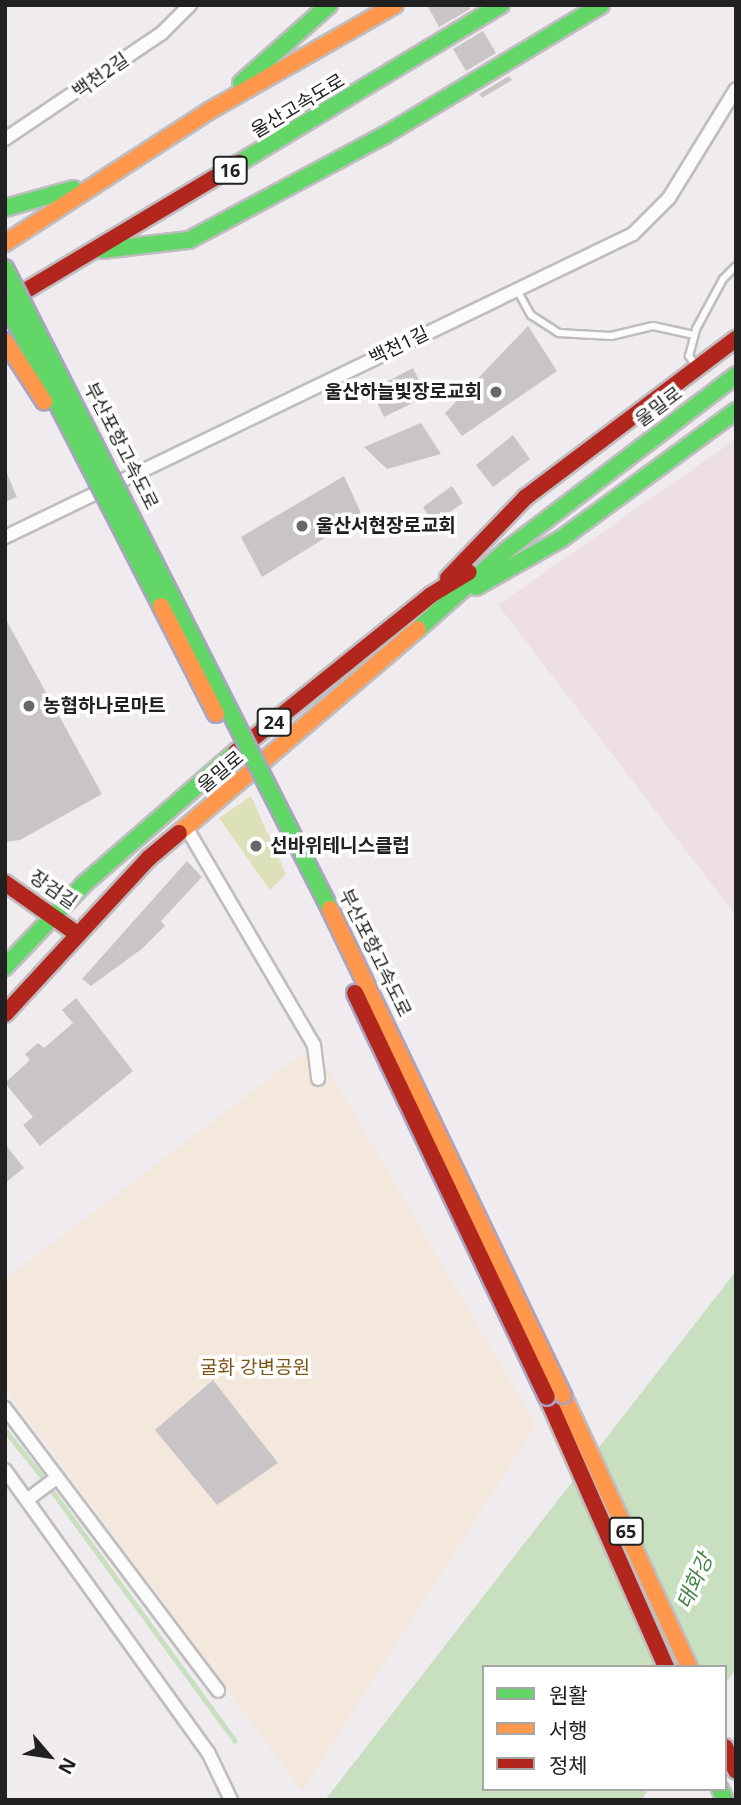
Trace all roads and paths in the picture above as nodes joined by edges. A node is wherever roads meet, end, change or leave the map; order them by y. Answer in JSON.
{"nodes":[{"id":1,"x":190,"y":5,"type":"edge"},
{"id":2,"x":329,"y":5,"type":"edge"},
{"id":3,"x":395,"y":5,"type":"edge"},
{"id":4,"x":501,"y":5,"type":"edge"},
{"id":5,"x":601,"y":5,"type":"edge"},
{"id":6,"x":736,"y":89,"type":"edge"},
{"id":7,"x":209,"y":111,"type":"junction"},
{"id":8,"x":5,"y":139,"type":"edge"},
{"id":9,"x":92,"y":184,"type":"junction"},
{"id":10,"x":5,"y":208,"type":"edge"},
{"id":11,"x":5,"y":243,"type":"edge"},
{"id":12,"x":93,"y":251,"type":"junction"},
{"id":13,"x":736,"y":265,"type":"edge"},
{"id":14,"x":5,"y":268,"type":"edge"},
{"id":15,"x":60,"y":270,"type":"junction"},
{"id":16,"x":517,"y":290,"type":"junction"},
{"id":17,"x":5,"y":302,"type":"edge"},
{"id":18,"x":5,"y":318,"type":"edge"},
{"id":19,"x":694,"y":335,"type":"junction"},
{"id":20,"x":736,"y":339,"type":"edge"},
{"id":21,"x":5,"y":341,"type":"edge"},
{"id":22,"x":697,"y":368,"type":"junction"},
{"id":23,"x":736,"y":375,"type":"edge"},
{"id":24,"x":736,"y":411,"type":"edge"},
{"id":25,"x":114,"y":513,"type":"junction"},
{"id":26,"x":5,"y":537,"type":"edge"},
{"id":27,"x":437,"y":601,"type":"junction"},
{"id":28,"x":186,"y":827,"type":"junction"},
{"id":29,"x":5,"y":883,"type":"edge"},
{"id":30,"x":54,"y":914,"type":"junction"},
{"id":31,"x":76,"y":933,"type":"junction"},
{"id":32,"x":5,"y":967,"type":"edge"},
{"id":33,"x":5,"y":1014,"type":"edge"},
{"id":34,"x":318,"y":1079,"type":"dead end"},
{"id":35,"x":5,"y":1408,"type":"edge"},
{"id":36,"x":5,"y":1470,"type":"edge"},
{"id":37,"x":57,"y":1478,"type":"junction"},
{"id":38,"x":27,"y":1500,"type":"junction"},
{"id":39,"x":665,"y":1665,"type":"edge"},
{"id":40,"x":688,"y":1665,"type":"edge"},
{"id":41,"x":218,"y":1691,"type":"dead end"},
{"id":42,"x":727,"y":1751,"type":"edge"},
{"id":43,"x":736,"y":1771,"type":"edge"},
{"id":44,"x":231,"y":1800,"type":"edge"}],
"edges":[{"from":1,"to":8,"type":"street","name":"백천2길"},
{"from":2,"to":7,"type":"main road"},
{"from":3,"to":7,"type":"main road","name":"울산고속도로"},
{"from":4,"to":12,"type":"main road","name":"울산고속도로","number":"16"},
{"from":5,"to":12,"type":"main road"},
{"from":6,"to":16,"type":"street","name":"백천1길"},
{"from":7,"to":9,"type":"main road","name":"울산고속도로"},
{"from":9,"to":10,"type":"main road"},
{"from":9,"to":11,"type":"main road","name":"울산고속도로"},
{"from":12,"to":15,"type":"main road","name":"울산고속도로","number":"16"},
{"from":13,"to":19,"type":"lane"},
{"from":14,"to":40,"type":"main road","name":"부산포항고속도로","number":"65","bridge":true},
{"from":15,"to":17,"type":"main road","name":"울산고속도로","number":"16"},
{"from":15,"to":18,"type":"main road"},
{"from":16,"to":19,"type":"lane"},
{"from":16,"to":26,"type":"street","name":"백천1길"},
{"from":17,"to":25,"type":"main road","name":"부산포항고속도로","number":"65","bridge":true},
{"from":19,"to":22,"type":"lane"},
{"from":20,"to":22,"type":"main road"},
{"from":21,"to":25,"type":"main road","bridge":true},
{"from":22,"to":27,"type":"main road"},
{"from":23,"to":27,"type":"main road","name":"울밀로","number":"24"},
{"from":24,"to":27,"type":"main road"},
{"from":25,"to":39,"type":"main road","name":"부산포항고속도로","number":"65","bridge":true},
{"from":27,"to":28,"type":"main road","name":"울밀로","number":"24"},
{"from":27,"to":30,"type":"main road","name":"울밀로","number":"24"},
{"from":28,"to":31,"type":"main road","name":"울밀로","number":"24"},
{"from":28,"to":34,"type":"street"},
{"from":29,"to":30,"type":"main road","name":"장검길"},
{"from":30,"to":31,"type":"main road","name":"장검길"},
{"from":30,"to":32,"type":"main road","name":"울밀로","number":"24"},
{"from":31,"to":33,"type":"main road","name":"울밀로","number":"24"},
{"from":35,"to":37,"type":"street"},
{"from":36,"to":38,"type":"street"},
{"from":37,"to":38,"type":"street"},
{"from":37,"to":41,"type":"street"},
{"from":38,"to":44,"type":"street"},
{"from":42,"to":43,"type":"main road"}]}
